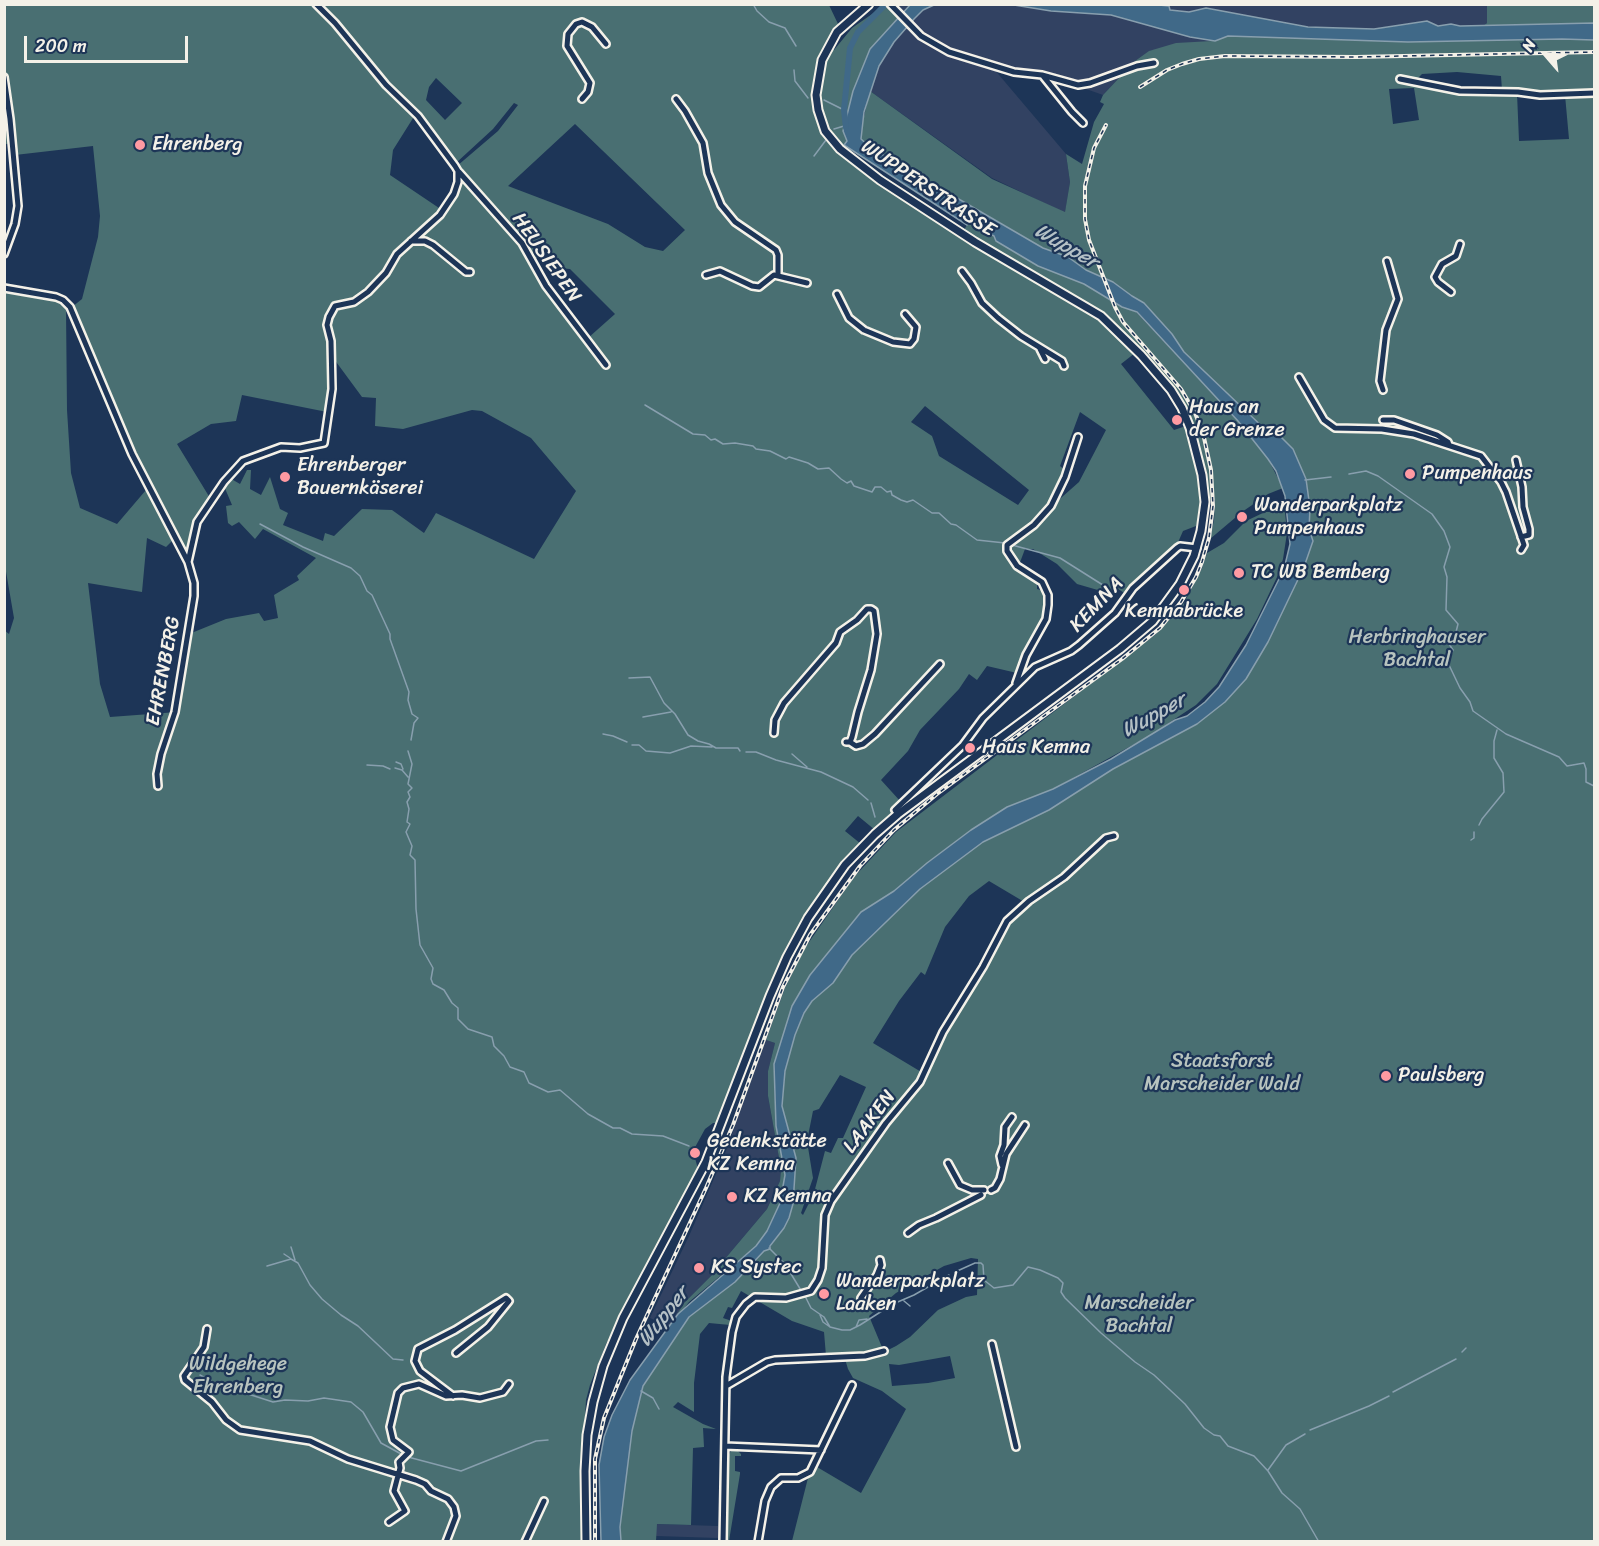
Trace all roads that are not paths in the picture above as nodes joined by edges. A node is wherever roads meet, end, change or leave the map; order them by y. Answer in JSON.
{"nodes":[{"id":1,"x":316,"y":4,"type":"edge"},
{"id":2,"x":869,"y":4,"type":"edge"},
{"id":3,"x":890,"y":4,"type":"edge"},
{"id":4,"x":606,"y":44,"type":"dead end"},
{"id":5,"x":1154,"y":63,"type":"dead end"},
{"id":6,"x":1042,"y":75,"type":"junction"},
{"id":7,"x":4,"y":77,"type":"edge"},
{"id":8,"x":1400,"y":79,"type":"dead end"},
{"id":9,"x":1594,"y":93,"type":"edge"},
{"id":10,"x":582,"y":99,"type":"dead end"},
{"id":11,"x":676,"y":99,"type":"dead end"},
{"id":12,"x":1083,"y":123,"type":"dead end"},
{"id":13,"x":458,"y":171,"type":"junction"},
{"id":14,"x":411,"y":241,"type":"junction"},
{"id":15,"x":1461,"y":244,"type":"dead end"},
{"id":16,"x":4,"y":254,"type":"edge"},
{"id":17,"x":1387,"y":261,"type":"dead end"},
{"id":18,"x":962,"y":271,"type":"dead end"},
{"id":19,"x":470,"y":272,"type":"dead end"},
{"id":20,"x":706,"y":275,"type":"dead end"},
{"id":21,"x":778,"y":275,"type":"junction"},
{"id":22,"x":807,"y":283,"type":"dead end"},
{"id":23,"x":4,"y":288,"type":"edge"},
{"id":24,"x":1451,"y":292,"type":"dead end"},
{"id":25,"x":837,"y":294,"type":"dead end"},
{"id":26,"x":904,"y":314,"type":"dead end"},
{"id":27,"x":1040,"y":348,"type":"junction"},
{"id":28,"x":1046,"y":359,"type":"dead end"},
{"id":29,"x":606,"y":365,"type":"dead end"},
{"id":30,"x":1064,"y":366,"type":"dead end"},
{"id":31,"x":1299,"y":377,"type":"dead end"},
{"id":32,"x":1383,"y":390,"type":"dead end"},
{"id":33,"x":1383,"y":420,"type":"dead end"},
{"id":34,"x":1078,"y":437,"type":"dead end"},
{"id":35,"x":1449,"y":445,"type":"junction"},
{"id":36,"x":1516,"y":460,"type":"dead end"},
{"id":37,"x":1521,"y":537,"type":"junction"},
{"id":38,"x":1197,"y":548,"type":"junction"},
{"id":39,"x":1521,"y":550,"type":"dead end"},
{"id":40,"x":188,"y":562,"type":"junction"},
{"id":41,"x":940,"y":664,"type":"dead end"},
{"id":42,"x":1015,"y":685,"type":"junction"},
{"id":43,"x":774,"y":733,"type":"dead end"},
{"id":44,"x":158,"y":786,"type":"dead end"},
{"id":45,"x":898,"y":814,"type":"junction"},
{"id":46,"x":1114,"y":836,"type":"dead end"},
{"id":47,"x":1012,"y":1117,"type":"dead end"},
{"id":48,"x":1025,"y":1125,"type":"dead end"},
{"id":49,"x":948,"y":1163,"type":"dead end"},
{"id":50,"x":1003,"y":1170,"type":"junction"},
{"id":51,"x":985,"y":1192,"type":"junction"},
{"id":52,"x":908,"y":1233,"type":"dead end"},
{"id":53,"x":880,"y":1260,"type":"dead end"},
{"id":54,"x":861,"y":1298,"type":"dead end"},
{"id":55,"x":207,"y":1329,"type":"dead end"},
{"id":56,"x":992,"y":1344,"type":"dead end"},
{"id":57,"x":884,"y":1351,"type":"dead end"},
{"id":58,"x":456,"y":1353,"type":"dead end"},
{"id":59,"x":509,"y":1384,"type":"dead end"},
{"id":60,"x":852,"y":1385,"type":"dead end"},
{"id":61,"x":726,"y":1386,"type":"junction"},
{"id":62,"x":455,"y":1397,"type":"junction"},
{"id":63,"x":725,"y":1446,"type":"junction"},
{"id":64,"x":1016,"y":1446,"type":"dead end"},
{"id":65,"x":821,"y":1450,"type":"junction"},
{"id":66,"x":398,"y":1475,"type":"junction"},
{"id":67,"x":544,"y":1501,"type":"dead end"},
{"id":68,"x":389,"y":1522,"type":"dead end"},
{"id":69,"x":446,"y":1542,"type":"edge"},
{"id":70,"x":525,"y":1542,"type":"edge"},
{"id":71,"x":586,"y":1542,"type":"edge"},
{"id":72,"x":723,"y":1542,"type":"edge"},
{"id":73,"x":758,"y":1542,"type":"edge"}],
"edges":[{"from":1,"to":13,"type":"street"},
{"from":2,"to":38,"type":"main road","name":"WUPPERSTRASSE"},
{"from":3,"to":6,"type":"street"},
{"from":4,"to":10,"type":"street"},
{"from":5,"to":6,"type":"street"},
{"from":6,"to":12,"type":"street"},
{"from":7,"to":16,"type":"street"},
{"from":8,"to":9,"type":"street"},
{"from":11,"to":21,"type":"street"},
{"from":13,"to":14,"type":"street","name":"EHRENBERG"},
{"from":13,"to":29,"type":"street","name":"HEUSIEPEN"},
{"from":14,"to":19,"type":"street"},
{"from":14,"to":40,"type":"street","name":"EHRENBERG"},
{"from":15,"to":24,"type":"street"},
{"from":17,"to":32,"type":"street"},
{"from":18,"to":27,"type":"street"},
{"from":20,"to":21,"type":"street"},
{"from":21,"to":22,"type":"street"},
{"from":23,"to":40,"type":"street","name":"EHRENBERG"},
{"from":25,"to":26,"type":"street"},
{"from":27,"to":28,"type":"street"},
{"from":27,"to":30,"type":"street"},
{"from":31,"to":35,"type":"street"},
{"from":33,"to":35,"type":"street"},
{"from":34,"to":42,"type":"street","name":"KEMNA"},
{"from":35,"to":37,"type":"street"},
{"from":36,"to":37,"type":"street"},
{"from":37,"to":39,"type":"street"},
{"from":38,"to":42,"type":"street","name":"KEMNA"},
{"from":38,"to":45,"type":"main road","name":"WUPPERSTRASSE"},
{"from":40,"to":44,"type":"street","name":"EHRENBERG"},
{"from":41,"to":43,"type":"street"},
{"from":42,"to":45,"type":"street","name":"KEMNA"},
{"from":45,"to":71,"type":"main road","name":"WUPPERSTRASSE"},
{"from":46,"to":61,"type":"street","name":"LAAKEN"},
{"from":47,"to":50,"type":"street"},
{"from":48,"to":50,"type":"street"},
{"from":49,"to":51,"type":"street"},
{"from":50,"to":51,"type":"street"},
{"from":51,"to":52,"type":"street"},
{"from":53,"to":54,"type":"street"},
{"from":55,"to":66,"type":"street"},
{"from":56,"to":64,"type":"street"},
{"from":57,"to":61,"type":"street"},
{"from":58,"to":62,"type":"street"},
{"from":59,"to":62,"type":"street"},
{"from":60,"to":65,"type":"street"},
{"from":61,"to":63,"type":"street","name":"LAAKEN"},
{"from":62,"to":66,"type":"street"},
{"from":63,"to":65,"type":"street"},
{"from":63,"to":72,"type":"street","name":"LAAKEN"},
{"from":65,"to":73,"type":"street"},
{"from":66,"to":68,"type":"street"},
{"from":66,"to":69,"type":"street"},
{"from":67,"to":70,"type":"street"}]}
